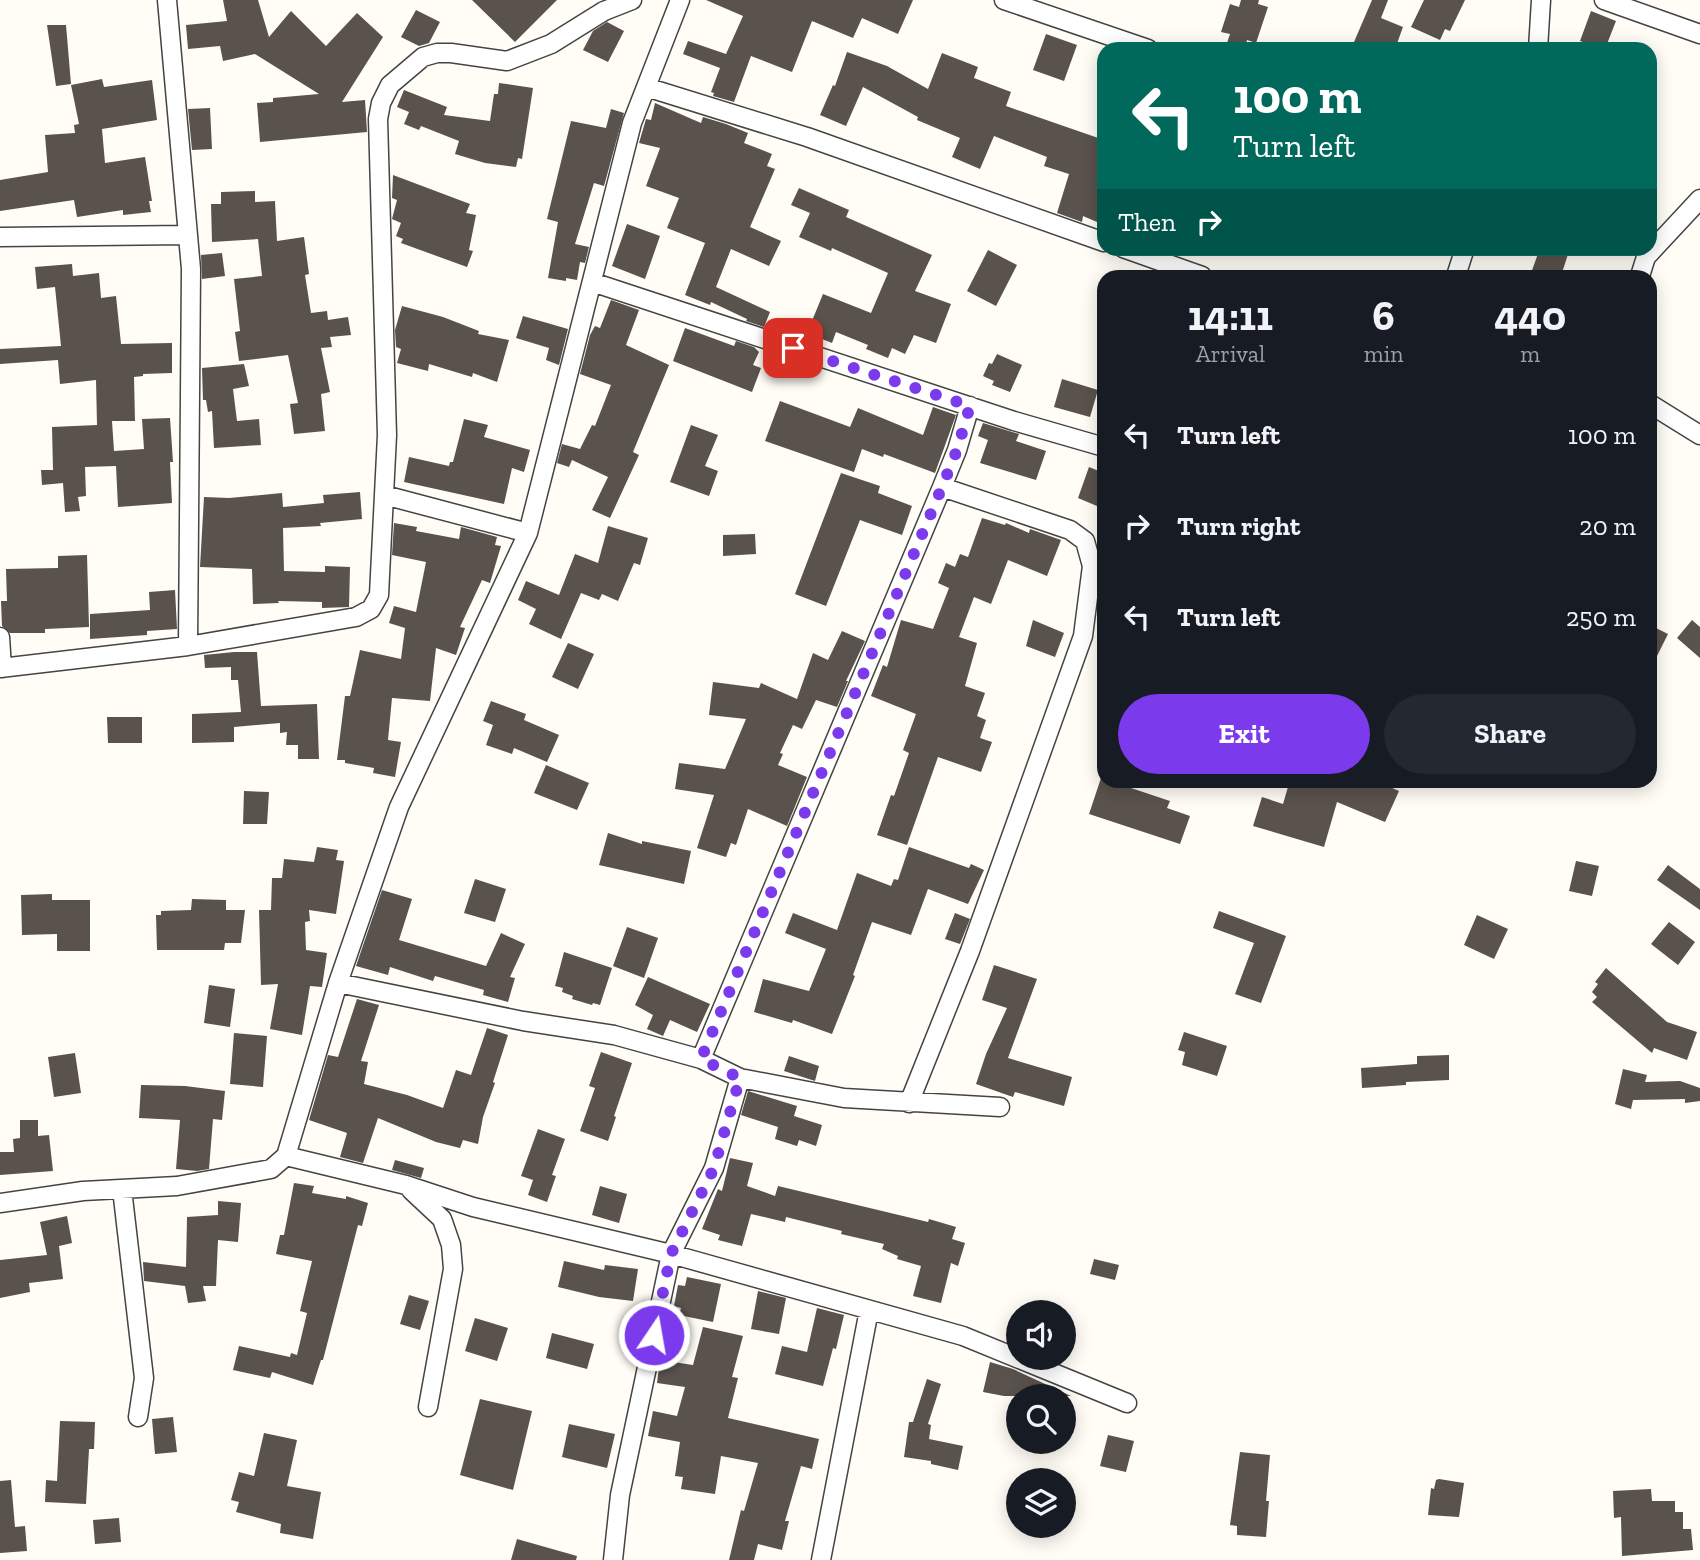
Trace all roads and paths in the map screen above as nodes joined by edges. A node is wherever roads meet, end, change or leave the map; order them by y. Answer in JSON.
{"nodes":[{"id":1,"x":167,"y":0,"type":"edge"},
{"id":2,"x":632,"y":0,"type":"edge"},
{"id":3,"x":680,"y":0,"type":"edge"},
{"id":4,"x":1004,"y":0,"type":"edge"},
{"id":5,"x":1541,"y":0,"type":"edge"},
{"id":6,"x":1604,"y":0,"type":"edge"},
{"id":7,"x":1700,"y":34,"type":"edge"},
{"id":8,"x":1127,"y":42,"type":"edge"},
{"id":9,"x":1538,"y":42,"type":"edge"},
{"id":10,"x":646,"y":87,"type":"junction"},
{"id":11,"x":1700,"y":199,"type":"edge"},
{"id":12,"x":187,"y":235,"type":"junction"},
{"id":13,"x":0,"y":237,"type":"edge"},
{"id":14,"x":1097,"y":240,"type":"edge"},
{"id":15,"x":1657,"y":245,"type":"edge"},
{"id":16,"x":1146,"y":256,"type":"edge"},
{"id":17,"x":1185,"y":270,"type":"edge"},
{"id":18,"x":592,"y":282,"type":"junction"},
{"id":19,"x":970,"y":406,"type":"junction"},
{"id":20,"x":1657,"y":408,"type":"edge"},
{"id":21,"x":1700,"y":435,"type":"edge"},
{"id":22,"x":1097,"y":445,"type":"edge"},
{"id":23,"x":942,"y":487,"type":"junction"},
{"id":24,"x":384,"y":495,"type":"junction"},
{"id":25,"x":528,"y":533,"type":"junction"},
{"id":26,"x":0,"y":638,"type":"edge"},
{"id":27,"x":188,"y":646,"type":"junction"},
{"id":28,"x":1,"y":668,"type":"edge"},
{"id":29,"x":338,"y":983,"type":"junction"},
{"id":30,"x":701,"y":1059,"type":"junction"},
{"id":31,"x":740,"y":1078,"type":"junction"},
{"id":32,"x":909,"y":1103,"type":"junction"},
{"id":33,"x":1000,"y":1107,"type":"dead end"},
{"id":34,"x":286,"y":1156,"type":"junction"},
{"id":35,"x":406,"y":1185,"type":"junction"},
{"id":36,"x":122,"y":1189,"type":"junction"},
{"id":37,"x":0,"y":1203,"type":"edge"},
{"id":38,"x":671,"y":1254,"type":"junction"},
{"id":39,"x":869,"y":1310,"type":"junction"},
{"id":40,"x":1128,"y":1403,"type":"dead end"},
{"id":41,"x":428,"y":1407,"type":"dead end"},
{"id":42,"x":138,"y":1417,"type":"dead end"},
{"id":43,"x":613,"y":1560,"type":"edge"},
{"id":44,"x":821,"y":1560,"type":"edge"}],
"edges":[{"from":1,"to":12,"type":"street"},
{"from":2,"to":24,"type":"street"},
{"from":3,"to":10,"type":"street"},
{"from":4,"to":8,"type":"street"},
{"from":5,"to":9,"type":"street"},
{"from":6,"to":7,"type":"street"},
{"from":10,"to":14,"type":"street"},
{"from":10,"to":18,"type":"street"},
{"from":11,"to":15,"type":"street"},
{"from":12,"to":13,"type":"street"},
{"from":12,"to":27,"type":"street"},
{"from":16,"to":17,"type":"street"},
{"from":18,"to":19,"type":"street"},
{"from":18,"to":25,"type":"street"},
{"from":19,"to":22,"type":"street"},
{"from":19,"to":23,"type":"street"},
{"from":20,"to":21,"type":"street"},
{"from":23,"to":30,"type":"street"},
{"from":23,"to":32,"type":"street"},
{"from":24,"to":25,"type":"street"},
{"from":24,"to":27,"type":"street"},
{"from":25,"to":29,"type":"street"},
{"from":26,"to":28,"type":"street"},
{"from":27,"to":28,"type":"street"},
{"from":29,"to":30,"type":"street"},
{"from":29,"to":34,"type":"street"},
{"from":30,"to":31,"type":"street"},
{"from":31,"to":32,"type":"street"},
{"from":31,"to":38,"type":"street"},
{"from":32,"to":33,"type":"street"},
{"from":34,"to":35,"type":"street"},
{"from":34,"to":36,"type":"street"},
{"from":35,"to":38,"type":"street"},
{"from":35,"to":41,"type":"street"},
{"from":36,"to":37,"type":"street"},
{"from":36,"to":42,"type":"street"},
{"from":38,"to":39,"type":"street"},
{"from":38,"to":43,"type":"street"},
{"from":39,"to":40,"type":"street"},
{"from":39,"to":44,"type":"street"}]}
